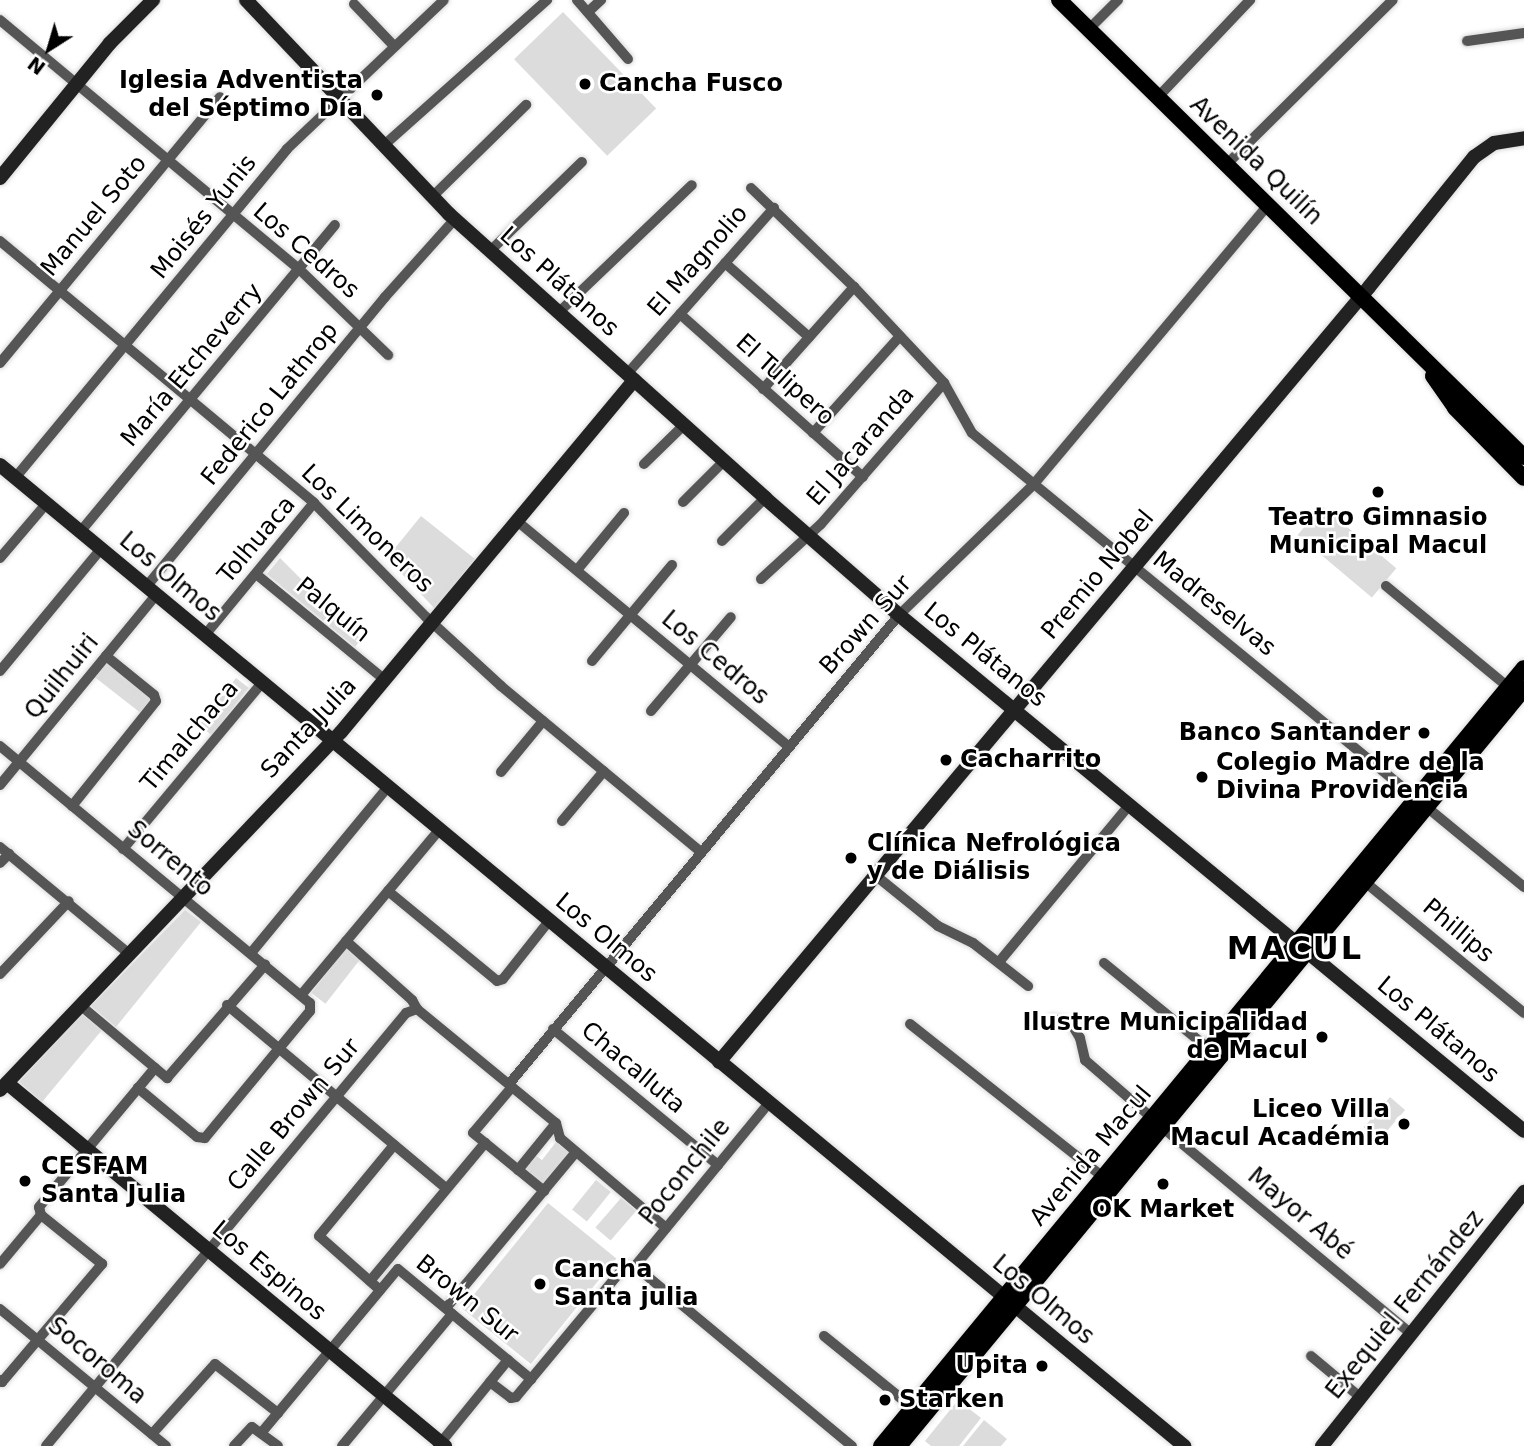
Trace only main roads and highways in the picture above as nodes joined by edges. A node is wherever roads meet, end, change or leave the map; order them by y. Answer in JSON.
{"nodes":[{"id":1,"x":1059,"y":0,"type":"edge"},
{"id":2,"x":1419,"y":355,"type":"junction"},
{"id":3,"x":1524,"y":457,"type":"edge"},
{"id":4,"x":1524,"y":478,"type":"edge"},
{"id":5,"x":1524,"y":668,"type":"edge"},
{"id":6,"x":1518,"y":695,"type":"edge"},
{"id":7,"x":1422,"y":802,"type":"junction"},
{"id":8,"x":1302,"y":946,"type":"junction"},
{"id":9,"x":1157,"y":1123,"type":"junction"},
{"id":10,"x":1009,"y":1302,"type":"junction"},
{"id":11,"x":881,"y":1446,"type":"edge"},
{"id":12,"x":899,"y":1446,"type":"edge"}],
"edges":[{"from":1,"to":2,"type":"main road","name":"Avenida Quilín"},
{"from":2,"to":3,"type":"main road","name":"Avenida Quilín"},
{"from":2,"to":4,"type":"main road","name":"Avenida Quilín"},
{"from":5,"to":6,"type":"main road","name":"Avenida Macul"},
{"from":6,"to":7,"type":"main road","name":"Avenida Macul"},
{"from":7,"to":8,"type":"main road","name":"Avenida Macul"},
{"from":7,"to":8,"type":"main road","name":"Avenida Macul"},
{"from":8,"to":9,"type":"main road","name":"Avenida Macul"},
{"from":8,"to":9,"type":"main road","name":"Avenida Macul"},
{"from":9,"to":10,"type":"main road","name":"Avenida Macul"},
{"from":10,"to":11,"type":"main road","name":"Avenida Macul"},
{"from":10,"to":12,"type":"main road","name":"Avenida Macul"}]}
